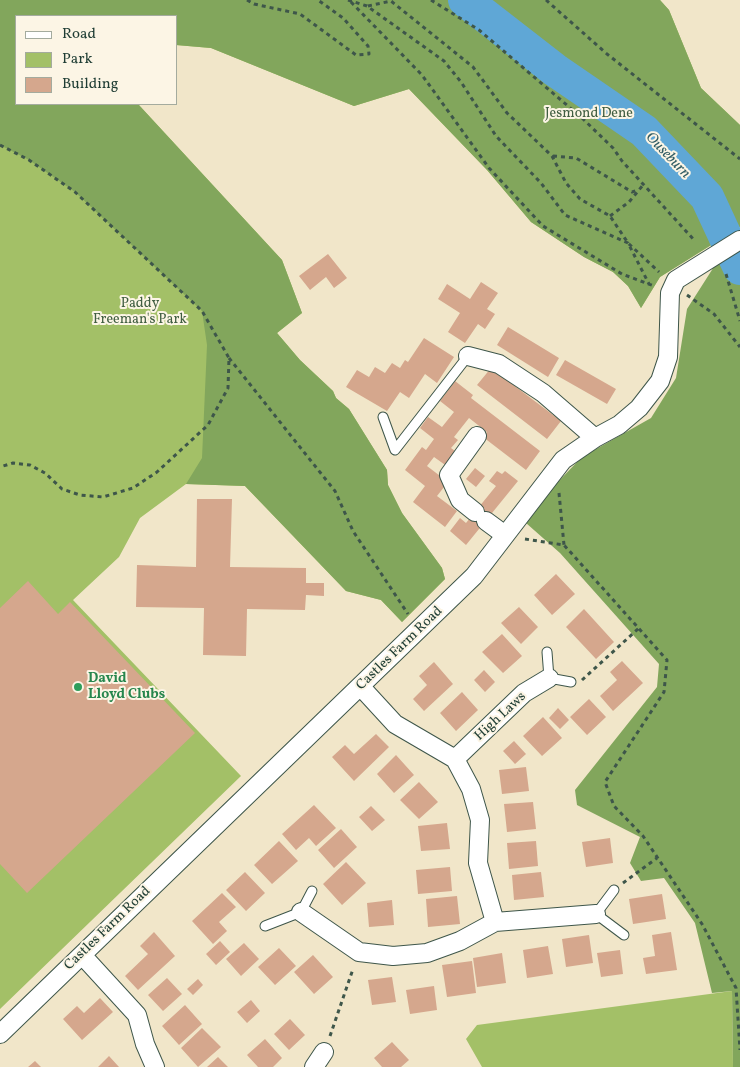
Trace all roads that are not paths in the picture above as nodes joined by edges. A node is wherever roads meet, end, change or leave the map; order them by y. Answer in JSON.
{"nodes":[{"id":1,"x":740,"y":240,"type":"edge"},
{"id":2,"x":468,"y":356,"type":"joint"},
{"id":3,"x":383,"y":417,"type":"dead end"},
{"id":4,"x":477,"y":436,"type":"dead end"},
{"id":5,"x":595,"y":438,"type":"junction"},
{"id":6,"x":505,"y":536,"type":"junction"},
{"id":7,"x":547,"y":652,"type":"dead end"},
{"id":8,"x":549,"y":678,"type":"junction"},
{"id":9,"x":571,"y":682,"type":"road end"},
{"id":10,"x":361,"y":687,"type":"junction"},
{"id":11,"x":455,"y":759,"type":"junction"},
{"id":12,"x":614,"y":890,"type":"road end"},
{"id":13,"x":312,"y":891,"type":"dead end"},
{"id":14,"x":301,"y":912,"type":"junction"},
{"id":15,"x":596,"y":914,"type":"junction"},
{"id":16,"x":495,"y":922,"type":"junction"},
{"id":17,"x":265,"y":926,"type":"dead end"},
{"id":18,"x":624,"y":935,"type":"dead end"},
{"id":19,"x":82,"y":955,"type":"junction"},
{"id":20,"x":0,"y":1034,"type":"edge"},
{"id":21,"x":324,"y":1052,"type":"road end"},
{"id":22,"x":155,"y":1067,"type":"edge"},
{"id":23,"x":314,"y":1067,"type":"edge"}],
"edges":[{"from":1,"to":5,"type":"street","name":"Castles Farm Road"},
{"from":2,"to":3,"type":"lane"},
{"from":2,"to":5,"type":"street"},
{"from":4,"to":6,"type":"street"},
{"from":5,"to":6,"type":"street","name":"Castles Farm Road"},
{"from":6,"to":10,"type":"street","name":"Castles Farm Road"},
{"from":7,"to":8,"type":"lane"},
{"from":8,"to":9,"type":"lane"},
{"from":8,"to":11,"type":"street","name":"High Laws"},
{"from":10,"to":11,"type":"street"},
{"from":10,"to":19,"type":"street","name":"Castles Farm Road"},
{"from":11,"to":16,"type":"street"},
{"from":12,"to":15,"type":"lane"},
{"from":13,"to":14,"type":"lane"},
{"from":14,"to":16,"type":"street"},
{"from":14,"to":17,"type":"lane"},
{"from":15,"to":16,"type":"street"},
{"from":15,"to":18,"type":"lane"},
{"from":19,"to":20,"type":"street","name":"Castles Farm Road"},
{"from":19,"to":22,"type":"street"},
{"from":21,"to":23,"type":"street"}]}
